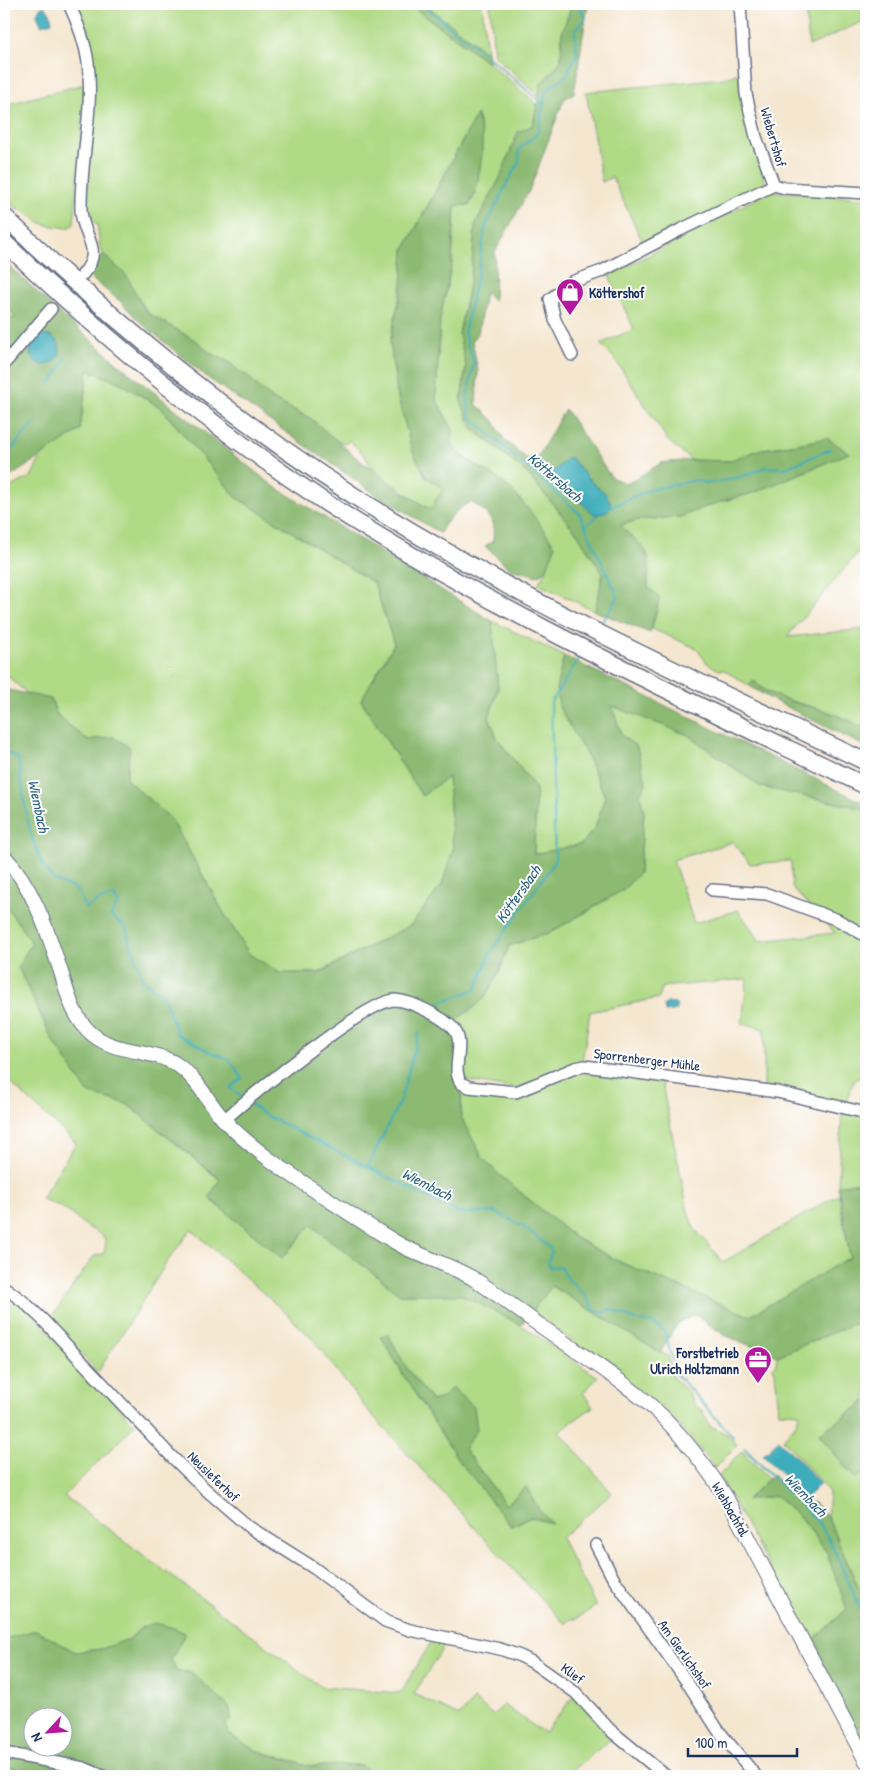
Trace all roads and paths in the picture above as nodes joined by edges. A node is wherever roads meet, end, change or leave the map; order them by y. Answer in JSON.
{"nodes":[{"id":1,"x":69,"y":4,"type":"edge"},
{"id":2,"x":740,"y":4,"type":"edge"},
{"id":3,"x":774,"y":185,"type":"junction"},
{"id":4,"x":866,"y":193,"type":"edge"},
{"id":5,"x":4,"y":216,"type":"edge"},
{"id":6,"x":4,"y":242,"type":"edge"},
{"id":7,"x":82,"y":274,"type":"dead end"},
{"id":8,"x":51,"y":309,"type":"dead end"},
{"id":9,"x":572,"y":355,"type":"dead end"},
{"id":10,"x":4,"y":364,"type":"edge"},
{"id":11,"x":866,"y":762,"type":"edge"},
{"id":12,"x":866,"y":786,"type":"edge"},
{"id":13,"x":4,"y":856,"type":"edge"},
{"id":14,"x":712,"y":890,"type":"dead end"},
{"id":15,"x":866,"y":936,"type":"edge"},
{"id":16,"x":866,"y":1113,"type":"edge"},
{"id":17,"x":224,"y":1120,"type":"junction"},
{"id":18,"x":4,"y":1287,"type":"edge"},
{"id":19,"x":596,"y":1545,"type":"dead end"},
{"id":20,"x":438,"y":1637,"type":"joint"},
{"id":21,"x":4,"y":1753,"type":"edge"},
{"id":22,"x":866,"y":1761,"type":"edge"},
{"id":23,"x":103,"y":1776,"type":"edge"},
{"id":24,"x":666,"y":1776,"type":"edge"},
{"id":25,"x":756,"y":1776,"type":"edge"}],
"edges":[{"from":1,"to":7,"type":"street"},
{"from":2,"to":3,"type":"street","name":"Wiebertshof"},
{"from":3,"to":4,"type":"street","name":"Wiebertshof"},
{"from":3,"to":9,"type":"street"},
{"from":5,"to":11,"type":"highway"},
{"from":6,"to":12,"type":"highway"},
{"from":8,"to":10,"type":"street"},
{"from":13,"to":17,"type":"main road","name":"Wiehbachtal"},
{"from":14,"to":15,"type":"street"},
{"from":16,"to":17,"type":"street","name":"Sporrenberger Mühle"},
{"from":17,"to":22,"type":"main road","name":"Wiehbachtal"},
{"from":18,"to":20,"type":"street","name":"Neusieferhof"},
{"from":19,"to":25,"type":"street","name":"Am Gierlichshof"},
{"from":20,"to":24,"type":"street","name":"Klief"},
{"from":21,"to":23,"type":"street"}]}
